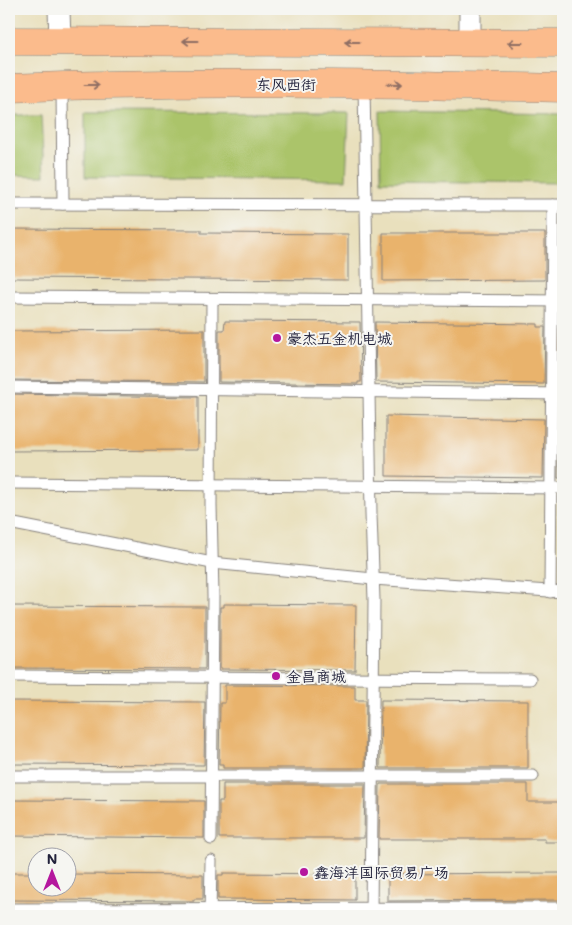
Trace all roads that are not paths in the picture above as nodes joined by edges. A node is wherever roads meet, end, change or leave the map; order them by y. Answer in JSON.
{"nodes":[{"id":1,"x":59,"y":9,"type":"edge"},
{"id":2,"x":470,"y":9,"type":"edge"},
{"id":3,"x":9,"y":41,"type":"edge"},
{"id":4,"x":60,"y":41,"type":"junction"},
{"id":5,"x":470,"y":43,"type":"junction"},
{"id":6,"x":563,"y":43,"type":"edge"},
{"id":7,"x":364,"y":84,"type":"junction"},
{"id":8,"x":62,"y":86,"type":"junction"},
{"id":9,"x":9,"y":88,"type":"edge"},
{"id":10,"x":563,"y":88,"type":"edge"},
{"id":11,"x":9,"y":204,"type":"edge"},
{"id":12,"x":63,"y":204,"type":"junction"},
{"id":13,"x":366,"y":205,"type":"junction"},
{"id":14,"x":558,"y":205,"type":"edge"},
{"id":15,"x":9,"y":297,"type":"edge"},
{"id":16,"x":212,"y":299,"type":"junction"},
{"id":17,"x":368,"y":300,"type":"junction"},
{"id":18,"x":558,"y":301,"type":"edge"},
{"id":19,"x":9,"y":387,"type":"edge"},
{"id":20,"x":212,"y":390,"type":"junction"},
{"id":21,"x":369,"y":391,"type":"junction"},
{"id":22,"x":557,"y":394,"type":"edge"},
{"id":23,"x":9,"y":483,"type":"edge"},
{"id":24,"x":211,"y":485,"type":"junction"},
{"id":25,"x":370,"y":487,"type":"junction"},
{"id":26,"x":550,"y":488,"type":"junction"},
{"id":27,"x":563,"y":488,"type":"edge"},
{"id":28,"x":9,"y":523,"type":"edge"},
{"id":29,"x":212,"y":563,"type":"junction"},
{"id":30,"x":373,"y":579,"type":"junction"},
{"id":31,"x":550,"y":592,"type":"junction"},
{"id":32,"x":563,"y":592,"type":"edge"},
{"id":33,"x":9,"y":676,"type":"edge"},
{"id":34,"x":212,"y":678,"type":"junction"},
{"id":35,"x":373,"y":679,"type":"junction"},
{"id":36,"x":530,"y":680,"type":"dead end"},
{"id":37,"x":9,"y":776,"type":"edge"},
{"id":38,"x":212,"y":776,"type":"junction"},
{"id":39,"x":372,"y":776,"type":"junction"},
{"id":40,"x":533,"y":776,"type":"dead end"},
{"id":41,"x":211,"y":839,"type":"dead end"},
{"id":42,"x":211,"y":861,"type":"dead end"},
{"id":43,"x":563,"y":908,"type":"edge"},
{"id":44,"x":9,"y":909,"type":"edge"},
{"id":45,"x":210,"y":913,"type":"edge"},
{"id":46,"x":371,"y":913,"type":"edge"}],
"edges":[{"from":1,"to":4,"type":"street"},
{"from":2,"to":5,"type":"street"},
{"from":3,"to":4,"type":"main road"},
{"from":5,"to":4,"type":"main road","one_way":true},
{"from":6,"to":5,"type":"main road","one_way":true},
{"from":8,"to":7,"type":"main road","name":"东风西街","one_way":true},
{"from":7,"to":10,"type":"main road","name":"东风西街","one_way":true},
{"from":7,"to":13,"type":"lane"},
{"from":8,"to":9,"type":"main road","name":"东风西街"},
{"from":8,"to":12,"type":"lane"},
{"from":11,"to":12,"type":"lane"},
{"from":12,"to":13,"type":"lane"},
{"from":13,"to":14,"type":"lane"},
{"from":13,"to":17,"type":"lane"},
{"from":14,"to":18,"type":"lane"},
{"from":15,"to":16,"type":"lane"},
{"from":16,"to":17,"type":"lane"},
{"from":16,"to":20,"type":"lane"},
{"from":17,"to":18,"type":"lane"},
{"from":17,"to":21,"type":"lane"},
{"from":18,"to":22,"type":"lane"},
{"from":19,"to":20,"type":"lane"},
{"from":20,"to":21,"type":"lane"},
{"from":20,"to":24,"type":"lane"},
{"from":21,"to":22,"type":"lane"},
{"from":21,"to":25,"type":"lane"},
{"from":22,"to":26,"type":"lane"},
{"from":23,"to":24,"type":"lane"},
{"from":24,"to":25,"type":"lane"},
{"from":24,"to":29,"type":"lane"},
{"from":25,"to":26,"type":"lane"},
{"from":25,"to":30,"type":"lane"},
{"from":26,"to":27,"type":"lane"},
{"from":26,"to":31,"type":"lane"},
{"from":28,"to":29,"type":"lane"},
{"from":29,"to":30,"type":"lane"},
{"from":29,"to":34,"type":"lane"},
{"from":30,"to":31,"type":"lane"},
{"from":30,"to":35,"type":"lane"},
{"from":31,"to":32,"type":"lane"},
{"from":33,"to":34,"type":"lane"},
{"from":34,"to":35,"type":"lane"},
{"from":34,"to":38,"type":"lane"},
{"from":35,"to":36,"type":"lane"},
{"from":35,"to":39,"type":"lane"},
{"from":37,"to":38,"type":"lane"},
{"from":38,"to":39,"type":"lane"},
{"from":38,"to":41,"type":"lane"},
{"from":39,"to":40,"type":"lane"},
{"from":39,"to":46,"type":"lane"},
{"from":42,"to":45,"type":"lane"},
{"from":43,"to":46,"type":"lane"},
{"from":44,"to":45,"type":"lane"},
{"from":45,"to":46,"type":"lane"}]}
